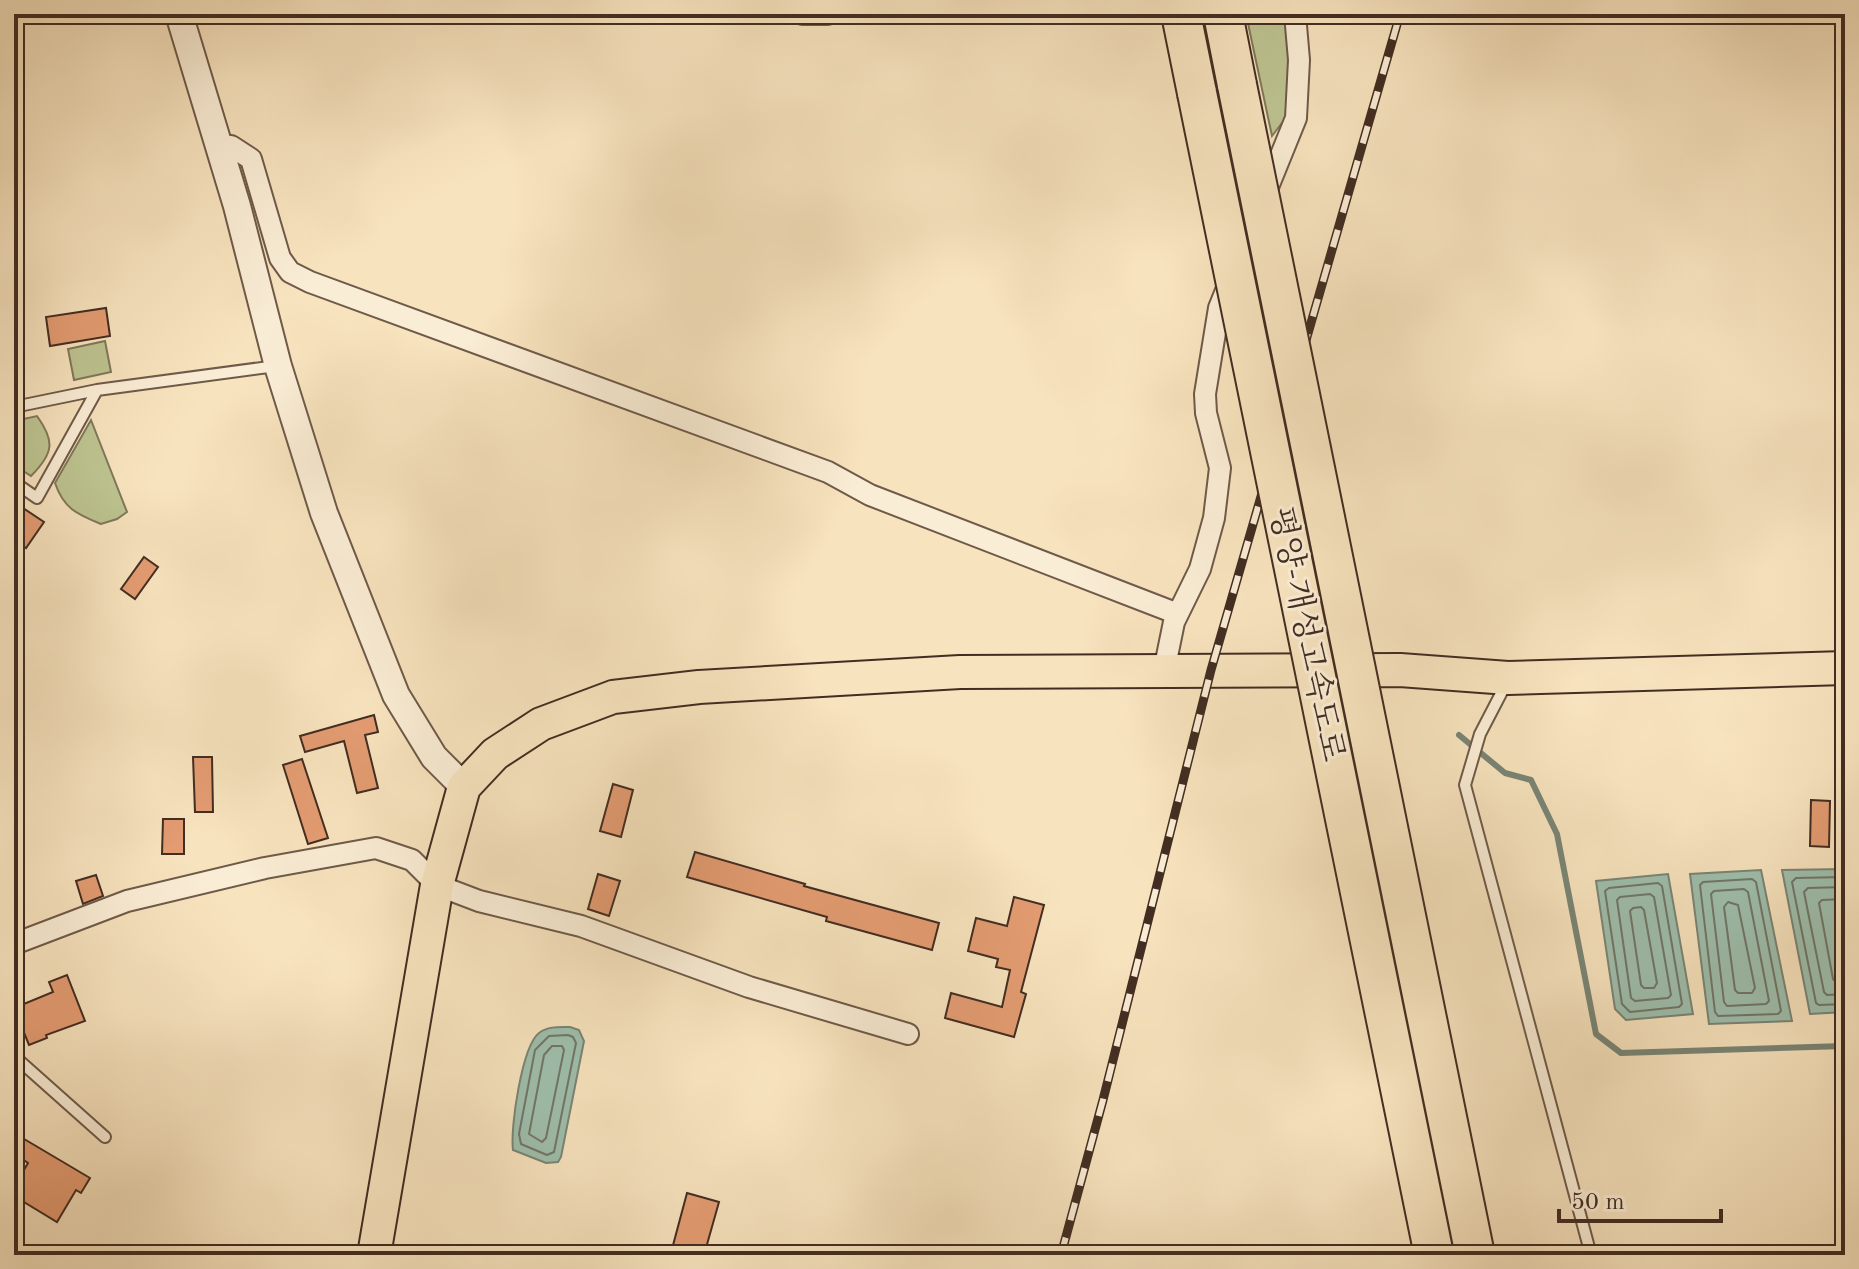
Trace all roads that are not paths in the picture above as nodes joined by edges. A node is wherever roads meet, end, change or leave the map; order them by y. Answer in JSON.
{"nodes":[{"id":1,"x":179,"y":14,"type":"edge"},
{"id":2,"x":803,"y":14,"type":"edge"},
{"id":3,"x":827,"y":14,"type":"edge"},
{"id":4,"x":1181,"y":14,"type":"edge"},
{"id":5,"x":1223,"y":14,"type":"edge"},
{"id":6,"x":1295,"y":14,"type":"edge"},
{"id":7,"x":219,"y":146,"type":"junction"},
{"id":8,"x":278,"y":366,"type":"junction"},
{"id":9,"x":97,"y":390,"type":"junction"},
{"id":10,"x":14,"y":407,"type":"edge"},
{"id":11,"x":14,"y":482,"type":"edge"},
{"id":12,"x":1178,"y":614,"type":"junction"},
{"id":13,"x":1845,"y":668,"type":"edge"},
{"id":14,"x":1164,"y":671,"type":"junction"},
{"id":15,"x":1508,"y":678,"type":"junction"},
{"id":16,"x":464,"y":787,"type":"junction"},
{"id":17,"x":437,"y":885,"type":"junction"},
{"id":18,"x":14,"y":944,"type":"edge"},
{"id":19,"x":908,"y":1034,"type":"dead end"},
{"id":20,"x":14,"y":1056,"type":"edge"},
{"id":21,"x":105,"y":1137,"type":"dead end"},
{"id":22,"x":374,"y":1255,"type":"edge"},
{"id":23,"x":1434,"y":1255,"type":"edge"},
{"id":24,"x":1475,"y":1255,"type":"edge"},
{"id":25,"x":1591,"y":1255,"type":"edge"}],
"edges":[{"from":1,"to":7,"type":"street"},
{"from":2,"to":3,"type":"street"},
{"from":4,"to":23,"type":"highway","name":"평양-개성고속도로","bridge":true},
{"from":5,"to":24,"type":"highway","name":"평양-개성고속도로","bridge":true},
{"from":6,"to":12,"type":"street"},
{"from":7,"to":8,"type":"street"},
{"from":7,"to":12,"type":"street"},
{"from":8,"to":9,"type":"lane"},
{"from":8,"to":16,"type":"street"},
{"from":9,"to":10,"type":"lane"},
{"from":9,"to":11,"type":"lane"},
{"from":12,"to":14,"type":"street"},
{"from":13,"to":15,"type":"main road"},
{"from":14,"to":15,"type":"main road"},
{"from":14,"to":16,"type":"main road"},
{"from":15,"to":25,"type":"lane"},
{"from":16,"to":17,"type":"main road"},
{"from":17,"to":18,"type":"street"},
{"from":17,"to":19,"type":"street"},
{"from":17,"to":22,"type":"main road"},
{"from":20,"to":21,"type":"lane"}]}
